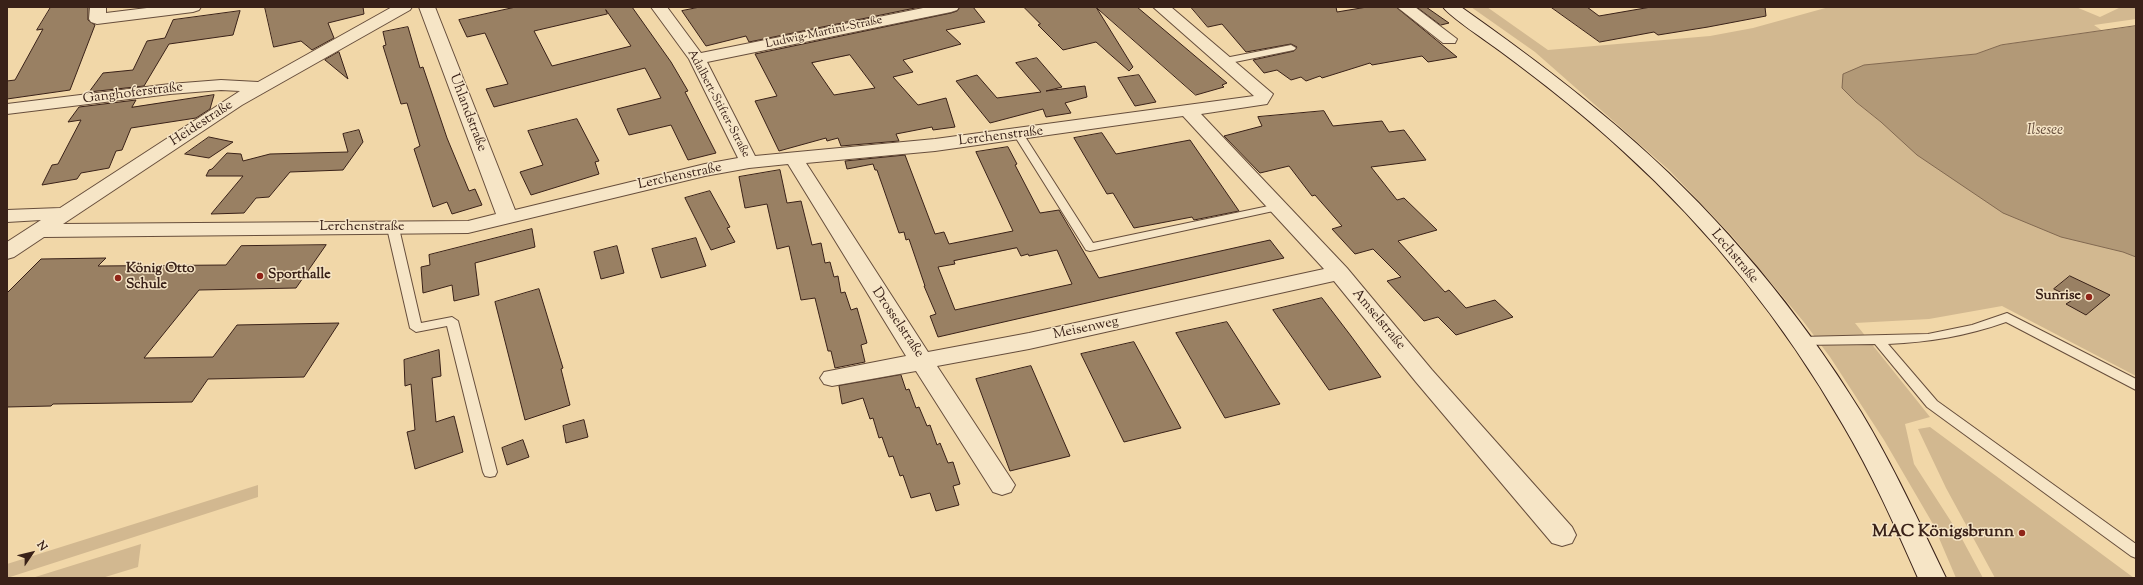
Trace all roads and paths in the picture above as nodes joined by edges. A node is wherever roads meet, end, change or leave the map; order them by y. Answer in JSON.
{"nodes":[{"id":1,"x":98,"y":7,"type":"edge"},
{"id":2,"x":193,"y":7,"type":"edge"},
{"id":3,"x":404,"y":7,"type":"edge"},
{"id":4,"x":426,"y":7,"type":"edge"},
{"id":5,"x":659,"y":7,"type":"edge"},
{"id":6,"x":951,"y":7,"type":"edge"},
{"id":7,"x":1161,"y":7,"type":"edge"},
{"id":8,"x":1405,"y":7,"type":"edge"},
{"id":9,"x":1451,"y":7,"type":"edge"},
{"id":10,"x":1449,"y":39,"type":"dead end"},
{"id":11,"x":1291,"y":48,"type":"dead end"},
{"id":12,"x":696,"y":59,"type":"junction"},
{"id":13,"x":1225,"y":61,"type":"junction"},
{"id":14,"x":259,"y":87,"type":"junction"},
{"id":15,"x":7,"y":109,"type":"edge"},
{"id":16,"x":1188,"y":111,"type":"junction"},
{"id":17,"x":1019,"y":135,"type":"junction"},
{"id":18,"x":794,"y":160,"type":"junction"},
{"id":19,"x":749,"y":162,"type":"junction"},
{"id":20,"x":1278,"y":207,"type":"junction"},
{"id":21,"x":64,"y":214,"type":"junction"},
{"id":22,"x":7,"y":216,"type":"edge"},
{"id":23,"x":508,"y":218,"type":"junction"},
{"id":24,"x":393,"y":228,"type":"junction"},
{"id":25,"x":41,"y":231,"type":"junction"},
{"id":26,"x":7,"y":252,"type":"edge"},
{"id":27,"x":1339,"y":273,"type":"junction"},
{"id":28,"x":1878,"y":340,"type":"junction"},
{"id":29,"x":1800,"y":341,"type":"junction"},
{"id":30,"x":923,"y":362,"type":"junction"},
{"id":31,"x":832,"y":378,"type":"dead end"},
{"id":32,"x":2136,"y":385,"type":"edge"},
{"id":33,"x":490,"y":472,"type":"dead end"},
{"id":34,"x":1002,"y":485,"type":"dead end"},
{"id":35,"x":1562,"y":535,"type":"dead end"},
{"id":36,"x":2136,"y":552,"type":"edge"},
{"id":37,"x":1932,"y":578,"type":"edge"}],
"edges":[{"from":1,"to":2,"type":"street"},
{"from":3,"to":14,"type":"street","name":"Heidestraße"},
{"from":4,"to":23,"type":"street","name":"Uhlandstraße"},
{"from":5,"to":12,"type":"street","name":"Adalbert-Stifter-Straße"},
{"from":6,"to":12,"type":"street","name":"Ludwig-Martini-Straße"},
{"from":7,"to":13,"type":"street","name":"Lerchenstraße"},
{"from":8,"to":10,"type":"street"},
{"from":9,"to":29,"type":"street","name":"Lechstraße"},
{"from":11,"to":13,"type":"lane"},
{"from":12,"to":19,"type":"street","name":"Adalbert-Stifter-Straße"},
{"from":13,"to":16,"type":"street","name":"Lerchenstraße"},
{"from":14,"to":15,"type":"street","name":"Ganghoferstraße"},
{"from":14,"to":21,"type":"street","name":"Heidestraße"},
{"from":16,"to":17,"type":"street","name":"Lerchenstraße"},
{"from":16,"to":20,"type":"street","name":"Amselstraße"},
{"from":17,"to":18,"type":"street","name":"Lerchenstraße"},
{"from":17,"to":20,"type":"lane"},
{"from":18,"to":19,"type":"street","name":"Lerchenstraße"},
{"from":18,"to":30,"type":"street","name":"Drosselstraße"},
{"from":19,"to":23,"type":"street","name":"Lerchenstraße"},
{"from":20,"to":27,"type":"street","name":"Amselstraße"},
{"from":21,"to":22,"type":"street"},
{"from":21,"to":25,"type":"street","name":"Heidestraße"},
{"from":23,"to":24,"type":"street","name":"Lerchenstraße"},
{"from":24,"to":25,"type":"street","name":"Lerchenstraße"},
{"from":24,"to":33,"type":"lane"},
{"from":25,"to":26,"type":"street","name":"Heidestraße"},
{"from":27,"to":30,"type":"street","name":"Meisenweg"},
{"from":27,"to":35,"type":"street","name":"Amselstraße"},
{"from":28,"to":29,"type":"lane"},
{"from":28,"to":32,"type":"lane"},
{"from":28,"to":36,"type":"lane"},
{"from":29,"to":37,"type":"street","name":"Lechstraße"},
{"from":30,"to":31,"type":"street","name":"Meisenweg"},
{"from":30,"to":34,"type":"street","name":"Drosselstraße"}]}
